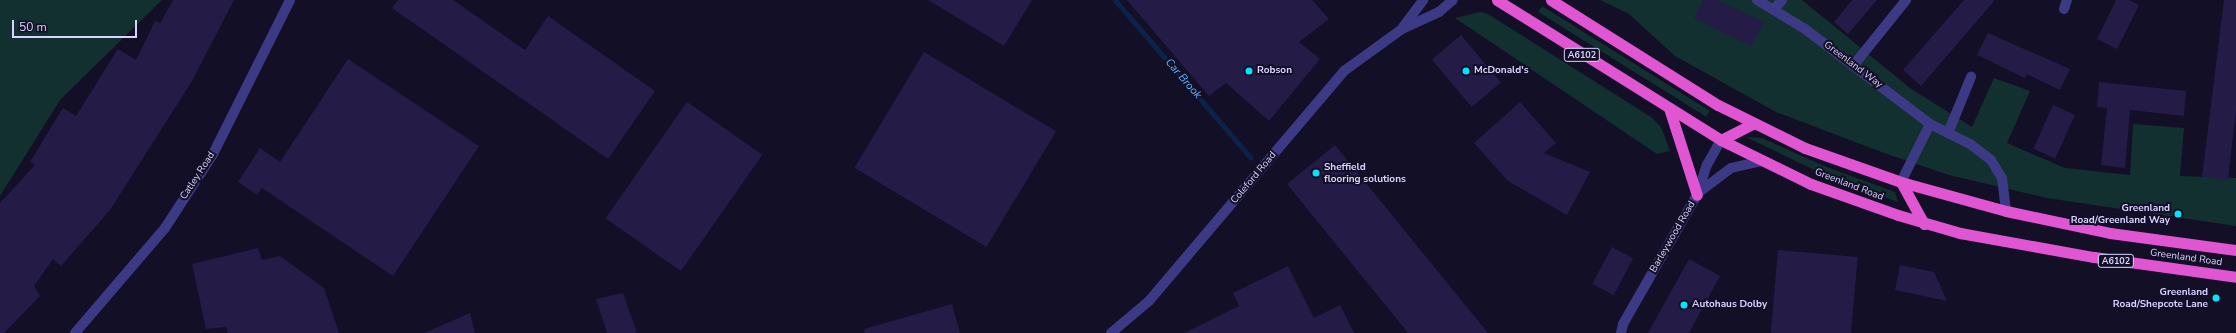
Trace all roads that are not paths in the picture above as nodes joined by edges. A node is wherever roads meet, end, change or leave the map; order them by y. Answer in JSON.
{"nodes":[{"id":1,"x":290,"y":0,"type":"edge"},
{"id":2,"x":1423,"y":0,"type":"edge"},
{"id":3,"x":1452,"y":0,"type":"edge"},
{"id":4,"x":1497,"y":0,"type":"edge"},
{"id":5,"x":1551,"y":0,"type":"edge"},
{"id":6,"x":1757,"y":0,"type":"edge"},
{"id":7,"x":1782,"y":0,"type":"edge"},
{"id":8,"x":1906,"y":0,"type":"edge"},
{"id":9,"x":1774,"y":9,"type":"junction"},
{"id":10,"x":1402,"y":29,"type":"junction"},
{"id":11,"x":1853,"y":66,"type":"junction"},
{"id":12,"x":1970,"y":77,"type":"dead end"},
{"id":13,"x":1669,"y":108,"type":"junction"},
{"id":14,"x":1754,"y":123,"type":"junction"},
{"id":15,"x":1930,"y":124,"type":"junction"},
{"id":16,"x":1948,"y":133,"type":"junction"},
{"id":17,"x":1722,"y":140,"type":"junction"},
{"id":18,"x":1762,"y":161,"type":"junction"},
{"id":19,"x":1901,"y":182,"type":"junction"},
{"id":20,"x":1697,"y":195,"type":"junction"},
{"id":21,"x":2006,"y":212,"type":"junction"},
{"id":22,"x":1924,"y":224,"type":"junction"},
{"id":23,"x":2236,"y":250,"type":"edge"},
{"id":24,"x":2236,"y":277,"type":"edge"},
{"id":25,"x":76,"y":333,"type":"edge"},
{"id":26,"x":1111,"y":333,"type":"edge"},
{"id":27,"x":1621,"y":333,"type":"edge"}],
"edges":[{"from":1,"to":25,"type":"street","name":"Catley Road"},
{"from":2,"to":10,"type":"street","name":"Coleford Road"},
{"from":3,"to":10,"type":"street","name":"Coleford Road"},
{"from":4,"to":13,"type":"highway","name":"Greenland Road","number":"A6102"},
{"from":5,"to":14,"type":"highway","name":"Greenland Road","number":"A6102"},
{"from":6,"to":9,"type":"street","name":"Greenland Way"},
{"from":7,"to":9,"type":"street"},
{"from":8,"to":11,"type":"street"},
{"from":9,"to":11,"type":"street","name":"Greenland Way"},
{"from":10,"to":26,"type":"street","name":"Coleford Road"},
{"from":11,"to":15,"type":"street","name":"Greenland Way"},
{"from":12,"to":16,"type":"street"},
{"from":13,"to":17,"type":"highway","name":"Greenland Road","number":"A6102"},
{"from":13,"to":20,"type":"highway"},
{"from":14,"to":17,"type":"highway"},
{"from":14,"to":19,"type":"highway","name":"Greenland Road","number":"A6102"},
{"from":15,"to":16,"type":"street","name":"Greenland Way"},
{"from":15,"to":19,"type":"street"},
{"from":16,"to":21,"type":"street","name":"Greenland Way"},
{"from":17,"to":18,"type":"highway","name":"Greenland Road","number":"A6102"},
{"from":17,"to":20,"type":"street","name":"Barleywood Road"},
{"from":18,"to":20,"type":"street"},
{"from":18,"to":22,"type":"highway","name":"Greenland Road","number":"A6102"},
{"from":19,"to":21,"type":"highway","name":"Greenland Road","number":"A6102"},
{"from":19,"to":22,"type":"highway"},
{"from":20,"to":27,"type":"street","name":"Barleywood Road"},
{"from":21,"to":23,"type":"highway","name":"Greenland Road","number":"A6102"},
{"from":22,"to":24,"type":"highway","name":"Greenland Road","number":"A6102"}]}
